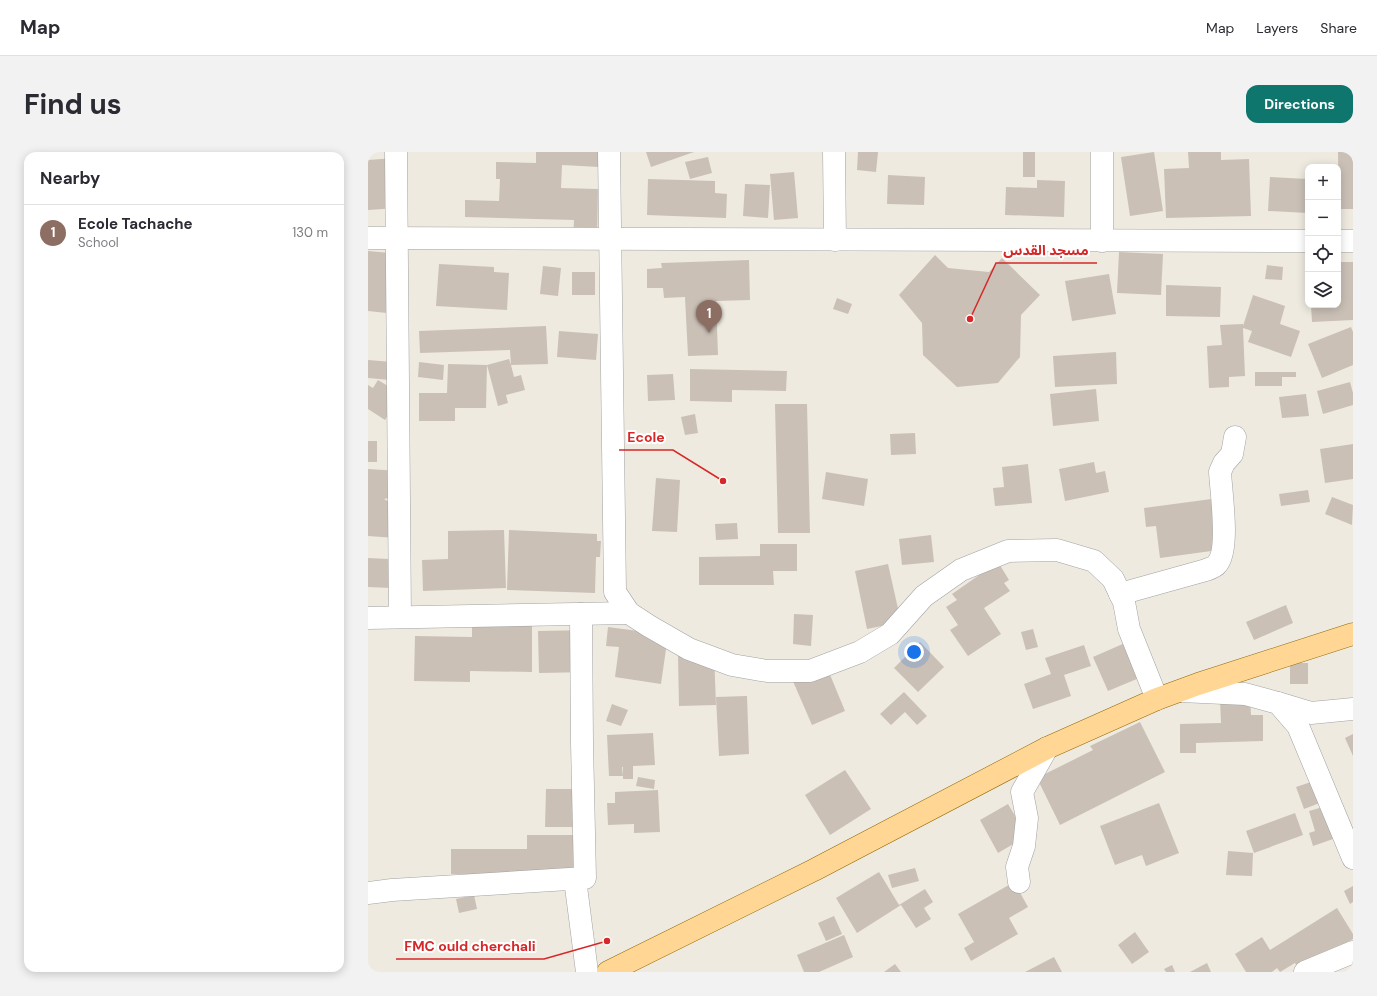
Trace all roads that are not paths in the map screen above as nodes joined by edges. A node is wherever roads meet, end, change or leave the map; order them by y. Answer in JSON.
{"nodes":[{"id":1,"x":396,"y":152,"type":"edge"},
{"id":2,"x":609,"y":152,"type":"edge"},
{"id":3,"x":834,"y":152,"type":"edge"},
{"id":4,"x":1102,"y":152,"type":"edge"},
{"id":5,"x":368,"y":238,"type":"edge"},
{"id":6,"x":397,"y":239,"type":"junction"},
{"id":7,"x":610,"y":240,"type":"junction"},
{"id":8,"x":835,"y":240,"type":"junction"},
{"id":9,"x":1102,"y":241,"type":"junction"},
{"id":10,"x":1305,"y":241,"type":"edge"},
{"id":11,"x":1341,"y":241,"type":"edge"},
{"id":12,"x":1353,"y":241,"type":"edge"},
{"id":13,"x":1235,"y":437,"type":"dead end"},
{"id":14,"x":1120,"y":594,"type":"junction"},
{"id":15,"x":629,"y":613,"type":"junction"},
{"id":16,"x":581,"y":614,"type":"junction"},
{"id":17,"x":400,"y":617,"type":"junction"},
{"id":18,"x":368,"y":618,"type":"edge"},
{"id":19,"x":1353,"y":634,"type":"edge"},
{"id":20,"x":1181,"y":690,"type":"junction"},
{"id":21,"x":1157,"y":699,"type":"junction"},
{"id":22,"x":1278,"y":703,"type":"junction"},
{"id":23,"x":1353,"y":709,"type":"edge"},
{"id":24,"x":1047,"y":748,"type":"junction"},
{"id":25,"x":1347,"y":829,"type":"edge"},
{"id":26,"x":1353,"y":858,"type":"edge"},
{"id":27,"x":575,"y":879,"type":"junction"},
{"id":28,"x":1019,"y":882,"type":"dead end"},
{"id":29,"x":368,"y":893,"type":"edge"},
{"id":30,"x":1353,"y":952,"type":"edge"},
{"id":31,"x":587,"y":972,"type":"edge"},
{"id":32,"x":608,"y":972,"type":"edge"},
{"id":33,"x":1305,"y":972,"type":"edge"}],
"edges":[{"from":1,"to":6,"type":"street"},
{"from":2,"to":7,"type":"street"},
{"from":3,"to":8,"type":"street"},
{"from":4,"to":9,"type":"street"},
{"from":5,"to":6,"type":"street"},
{"from":6,"to":7,"type":"street"},
{"from":6,"to":17,"type":"street"},
{"from":7,"to":8,"type":"street"},
{"from":7,"to":15,"type":"street"},
{"from":8,"to":9,"type":"street"},
{"from":9,"to":10,"type":"street"},
{"from":11,"to":12,"type":"street"},
{"from":13,"to":14,"type":"street"},
{"from":14,"to":15,"type":"street"},
{"from":14,"to":21,"type":"street"},
{"from":15,"to":16,"type":"street"},
{"from":16,"to":17,"type":"street"},
{"from":16,"to":27,"type":"street"},
{"from":17,"to":18,"type":"street"},
{"from":19,"to":20,"type":"main road"},
{"from":20,"to":21,"type":"main road"},
{"from":20,"to":22,"type":"street"},
{"from":21,"to":24,"type":"main road"},
{"from":22,"to":23,"type":"street"},
{"from":22,"to":25,"type":"street"},
{"from":24,"to":28,"type":"street"},
{"from":24,"to":32,"type":"main road"},
{"from":25,"to":26,"type":"street"},
{"from":27,"to":29,"type":"street"},
{"from":27,"to":31,"type":"street"},
{"from":30,"to":33,"type":"street"}]}
